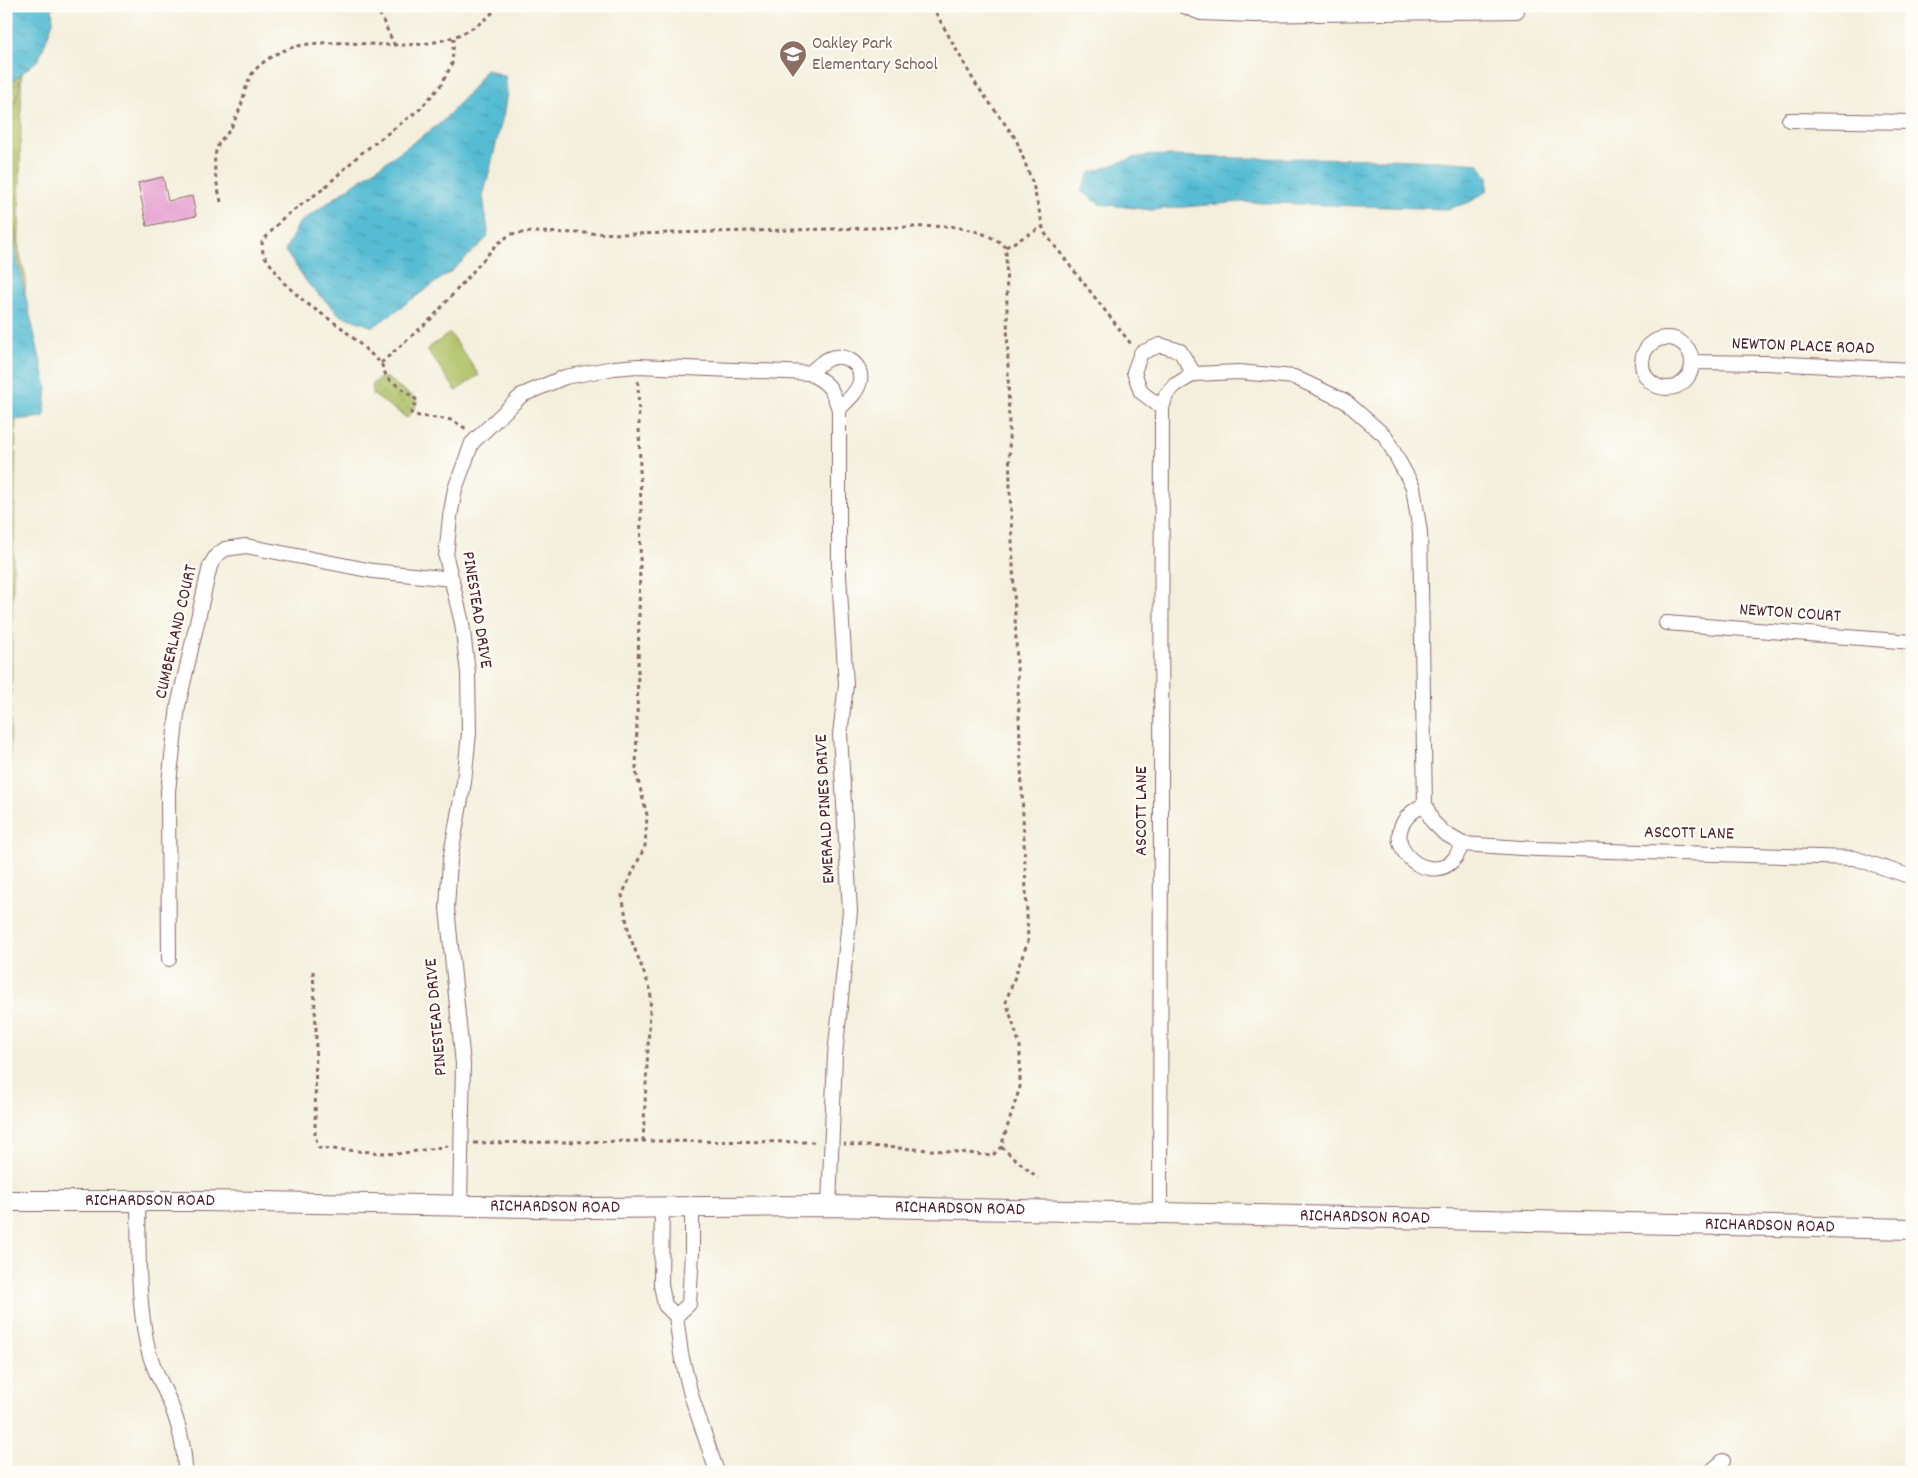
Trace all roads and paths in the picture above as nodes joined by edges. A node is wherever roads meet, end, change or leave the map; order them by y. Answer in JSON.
{"nodes":[{"id":1,"x":376,"y":6,"type":"edge"},
{"id":2,"x":499,"y":6,"type":"edge"},
{"id":3,"x":932,"y":6,"type":"edge"},
{"id":4,"x":1184,"y":6,"type":"edge"},
{"id":5,"x":1411,"y":9,"type":"edge"},
{"id":6,"x":1517,"y":11,"type":"dead end"},
{"id":7,"x":454,"y":38,"type":"junction"},
{"id":8,"x":395,"y":46,"type":"junction"},
{"id":9,"x":1789,"y":120,"type":"dead end"},
{"id":10,"x":1912,"y":122,"type":"edge"},
{"id":11,"x":221,"y":202,"type":"dead end"},
{"id":12,"x":1042,"y":227,"type":"junction"},
{"id":13,"x":1006,"y":247,"type":"junction"},
{"id":14,"x":1140,"y":356,"type":"junction"},
{"id":15,"x":1693,"y":362,"type":"dead end"},
{"id":16,"x":381,"y":364,"type":"junction"},
{"id":17,"x":638,"y":366,"type":"junction"},
{"id":18,"x":1912,"y":370,"type":"edge"},
{"id":19,"x":809,"y":373,"type":"junction"},
{"id":20,"x":1194,"y":374,"type":"junction"},
{"id":21,"x":825,"y":381,"type":"joint"},
{"id":22,"x":1162,"y":408,"type":"junction"},
{"id":23,"x":839,"y":410,"type":"junction"},
{"id":24,"x":479,"y":436,"type":"junction"},
{"id":25,"x":452,"y":579,"type":"junction"},
{"id":26,"x":1666,"y":623,"type":"dead end"},
{"id":27,"x":1912,"y":642,"type":"edge"},
{"id":28,"x":1425,"y":804,"type":"junction"},
{"id":29,"x":1463,"y":844,"type":"junction"},
{"id":30,"x":1912,"y":877,"type":"edge"},
{"id":31,"x":169,"y":959,"type":"dead end"},
{"id":32,"x":313,"y":972,"type":"dead end"},
{"id":33,"x":643,"y":1141,"type":"junction"},
{"id":34,"x":831,"y":1142,"type":"junction"},
{"id":35,"x":462,"y":1144,"type":"junction"},
{"id":36,"x":1001,"y":1147,"type":"junction"},
{"id":37,"x":1038,"y":1178,"type":"dead end"},
{"id":38,"x":6,"y":1201,"type":"edge"},
{"id":39,"x":138,"y":1201,"type":"junction"},
{"id":40,"x":460,"y":1205,"type":"junction"},
{"id":41,"x":829,"y":1206,"type":"junction"},
{"id":42,"x":662,"y":1207,"type":"junction"},
{"id":43,"x":692,"y":1207,"type":"junction"},
{"id":44,"x":1160,"y":1214,"type":"junction"},
{"id":45,"x":1912,"y":1229,"type":"edge"},
{"id":46,"x":676,"y":1316,"type":"junction"},
{"id":47,"x":1723,"y":1461,"type":"dead end"},
{"id":48,"x":185,"y":1472,"type":"edge"},
{"id":49,"x":717,"y":1472,"type":"edge"},
{"id":50,"x":1710,"y":1472,"type":"edge"}],
"edges":[{"from":1,"to":8,"type":"path"},
{"from":2,"to":7,"type":"path"},
{"from":3,"to":12,"type":"path"},
{"from":4,"to":5,"type":"street"},
{"from":5,"to":6,"type":"street"},
{"from":7,"to":8,"type":"path"},
{"from":7,"to":16,"type":"path"},
{"from":8,"to":11,"type":"path"},
{"from":9,"to":10,"type":"street"},
{"from":12,"to":13,"type":"path"},
{"from":12,"to":14,"type":"path"},
{"from":13,"to":16,"type":"path"},
{"from":13,"to":36,"type":"path"},
{"from":14,"to":20,"type":"street"},
{"from":14,"to":22,"type":"street"},
{"from":15,"to":18,"type":"street","name":"NEWTON PLACE ROAD"},
{"from":16,"to":24,"type":"path"},
{"from":17,"to":19,"type":"street","name":"PINESTEAD DRIVE"},
{"from":17,"to":24,"type":"street","name":"PINESTEAD DRIVE"},
{"from":17,"to":33,"type":"path"},
{"from":19,"to":21,"type":"street","name":"PINESTEAD DRIVE"},
{"from":19,"to":23,"type":"street"},
{"from":20,"to":22,"type":"street","name":"ASCOTT LANE"},
{"from":20,"to":28,"type":"street","name":"ASCOTT LANE"},
{"from":21,"to":23,"type":"street","name":"EMERALD PINES DRIVE"},
{"from":22,"to":44,"type":"street","name":"ASCOTT LANE"},
{"from":23,"to":34,"type":"street","name":"EMERALD PINES DRIVE"},
{"from":24,"to":25,"type":"street","name":"PINESTEAD DRIVE"},
{"from":25,"to":31,"type":"street","name":"CUMBERLAND COURT"},
{"from":25,"to":35,"type":"street","name":"PINESTEAD DRIVE"},
{"from":26,"to":27,"type":"street","name":"NEWTON COURT"},
{"from":28,"to":29,"type":"street","name":"ASCOTT LANE"},
{"from":28,"to":29,"type":"street"},
{"from":29,"to":30,"type":"street","name":"ASCOTT LANE"},
{"from":32,"to":35,"type":"path"},
{"from":33,"to":34,"type":"path"},
{"from":33,"to":35,"type":"path"},
{"from":34,"to":36,"type":"path"},
{"from":34,"to":41,"type":"street","name":"EMERALD PINES DRIVE"},
{"from":35,"to":40,"type":"street","name":"PINESTEAD DRIVE"},
{"from":36,"to":37,"type":"path"},
{"from":38,"to":39,"type":"street","name":"RICHARDSON ROAD"},
{"from":39,"to":40,"type":"street","name":"RICHARDSON ROAD"},
{"from":39,"to":48,"type":"street"},
{"from":40,"to":42,"type":"street","name":"RICHARDSON ROAD"},
{"from":41,"to":43,"type":"street","name":"RICHARDSON ROAD"},
{"from":41,"to":44,"type":"street","name":"RICHARDSON ROAD"},
{"from":42,"to":43,"type":"street","name":"RICHARDSON ROAD"},
{"from":42,"to":46,"type":"street"},
{"from":43,"to":46,"type":"street"},
{"from":44,"to":45,"type":"street","name":"RICHARDSON ROAD"},
{"from":46,"to":49,"type":"street"},
{"from":47,"to":50,"type":"street"}]}
